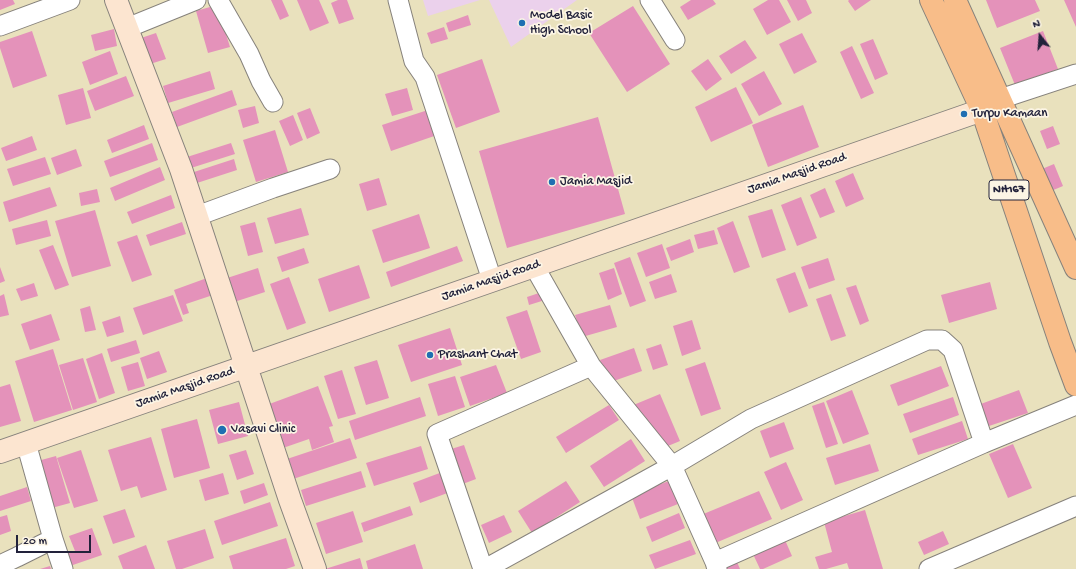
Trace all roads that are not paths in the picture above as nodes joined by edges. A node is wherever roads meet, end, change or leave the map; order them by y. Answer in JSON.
{"nodes":[{"id":1,"x":70,"y":0,"type":"edge"},
{"id":2,"x":116,"y":0,"type":"edge"},
{"id":3,"x":196,"y":0,"type":"edge"},
{"id":4,"x":218,"y":0,"type":"edge"},
{"id":5,"x":398,"y":0,"type":"edge"},
{"id":6,"x":650,"y":0,"type":"edge"},
{"id":7,"x":931,"y":0,"type":"edge"},
{"id":8,"x":955,"y":0,"type":"edge"},
{"id":9,"x":0,"y":26,"type":"edge"},
{"id":10,"x":127,"y":28,"type":"junction"},
{"id":11,"x":675,"y":40,"type":"dead end"},
{"id":12,"x":1076,"y":74,"type":"edge"},
{"id":13,"x":273,"y":102,"type":"dead end"},
{"id":14,"x":991,"y":104,"type":"junction"},
{"id":15,"x":330,"y":169,"type":"dead end"},
{"id":16,"x":197,"y":216,"type":"junction"},
{"id":17,"x":534,"y":266,"type":"junction"},
{"id":18,"x":1076,"y":268,"type":"edge"},
{"id":19,"x":492,"y":280,"type":"junction"},
{"id":20,"x":246,"y":366,"type":"junction"},
{"id":21,"x":591,"y":366,"type":"junction"},
{"id":22,"x":1076,"y":383,"type":"edge"},
{"id":23,"x":1076,"y":405,"type":"edge"},
{"id":24,"x":26,"y":443,"type":"junction"},
{"id":25,"x":984,"y":443,"type":"junction"},
{"id":26,"x":0,"y":452,"type":"edge"},
{"id":27,"x":672,"y":466,"type":"junction"},
{"id":28,"x":1076,"y":506,"type":"edge"},
{"id":29,"x":53,"y":538,"type":"junction"},
{"id":30,"x":0,"y":565,"type":"edge"},
{"id":31,"x":716,"y":566,"type":"edge"},
{"id":32,"x":63,"y":569,"type":"edge"},
{"id":33,"x":315,"y":569,"type":"edge"},
{"id":34,"x":484,"y":569,"type":"edge"},
{"id":35,"x":929,"y":569,"type":"edge"}],
"edges":[{"from":1,"to":9,"type":"street"},
{"from":2,"to":10,"type":"street"},
{"from":3,"to":10,"type":"street"},
{"from":4,"to":13,"type":"street"},
{"from":5,"to":19,"type":"street"},
{"from":6,"to":11,"type":"street"},
{"from":7,"to":14,"type":"highway","number":"NH167"},
{"from":8,"to":14,"type":"highway","number":"NH167"},
{"from":10,"to":16,"type":"street"},
{"from":12,"to":14,"type":"street","name":"Jamia Masjid Road"},
{"from":14,"to":17,"type":"street","name":"Jamia Masjid Road"},
{"from":14,"to":18,"type":"highway","number":"NH167"},
{"from":14,"to":22,"type":"highway","number":"NH167"},
{"from":15,"to":16,"type":"street"},
{"from":16,"to":20,"type":"street"},
{"from":17,"to":19,"type":"street","name":"Jamia Masjid Road"},
{"from":17,"to":21,"type":"street"},
{"from":19,"to":20,"type":"street","name":"Jamia Masjid Road"},
{"from":20,"to":24,"type":"street","name":"Jamia Masjid Road"},
{"from":20,"to":33,"type":"street"},
{"from":21,"to":27,"type":"street"},
{"from":21,"to":34,"type":"street"},
{"from":23,"to":25,"type":"street"},
{"from":24,"to":26,"type":"street","name":"Jamia Masjid Road"},
{"from":24,"to":29,"type":"street"},
{"from":25,"to":27,"type":"street"},
{"from":25,"to":31,"type":"street"},
{"from":27,"to":31,"type":"street"},
{"from":27,"to":34,"type":"street"},
{"from":28,"to":35,"type":"street"},
{"from":29,"to":30,"type":"street"},
{"from":29,"to":32,"type":"street"}]}
